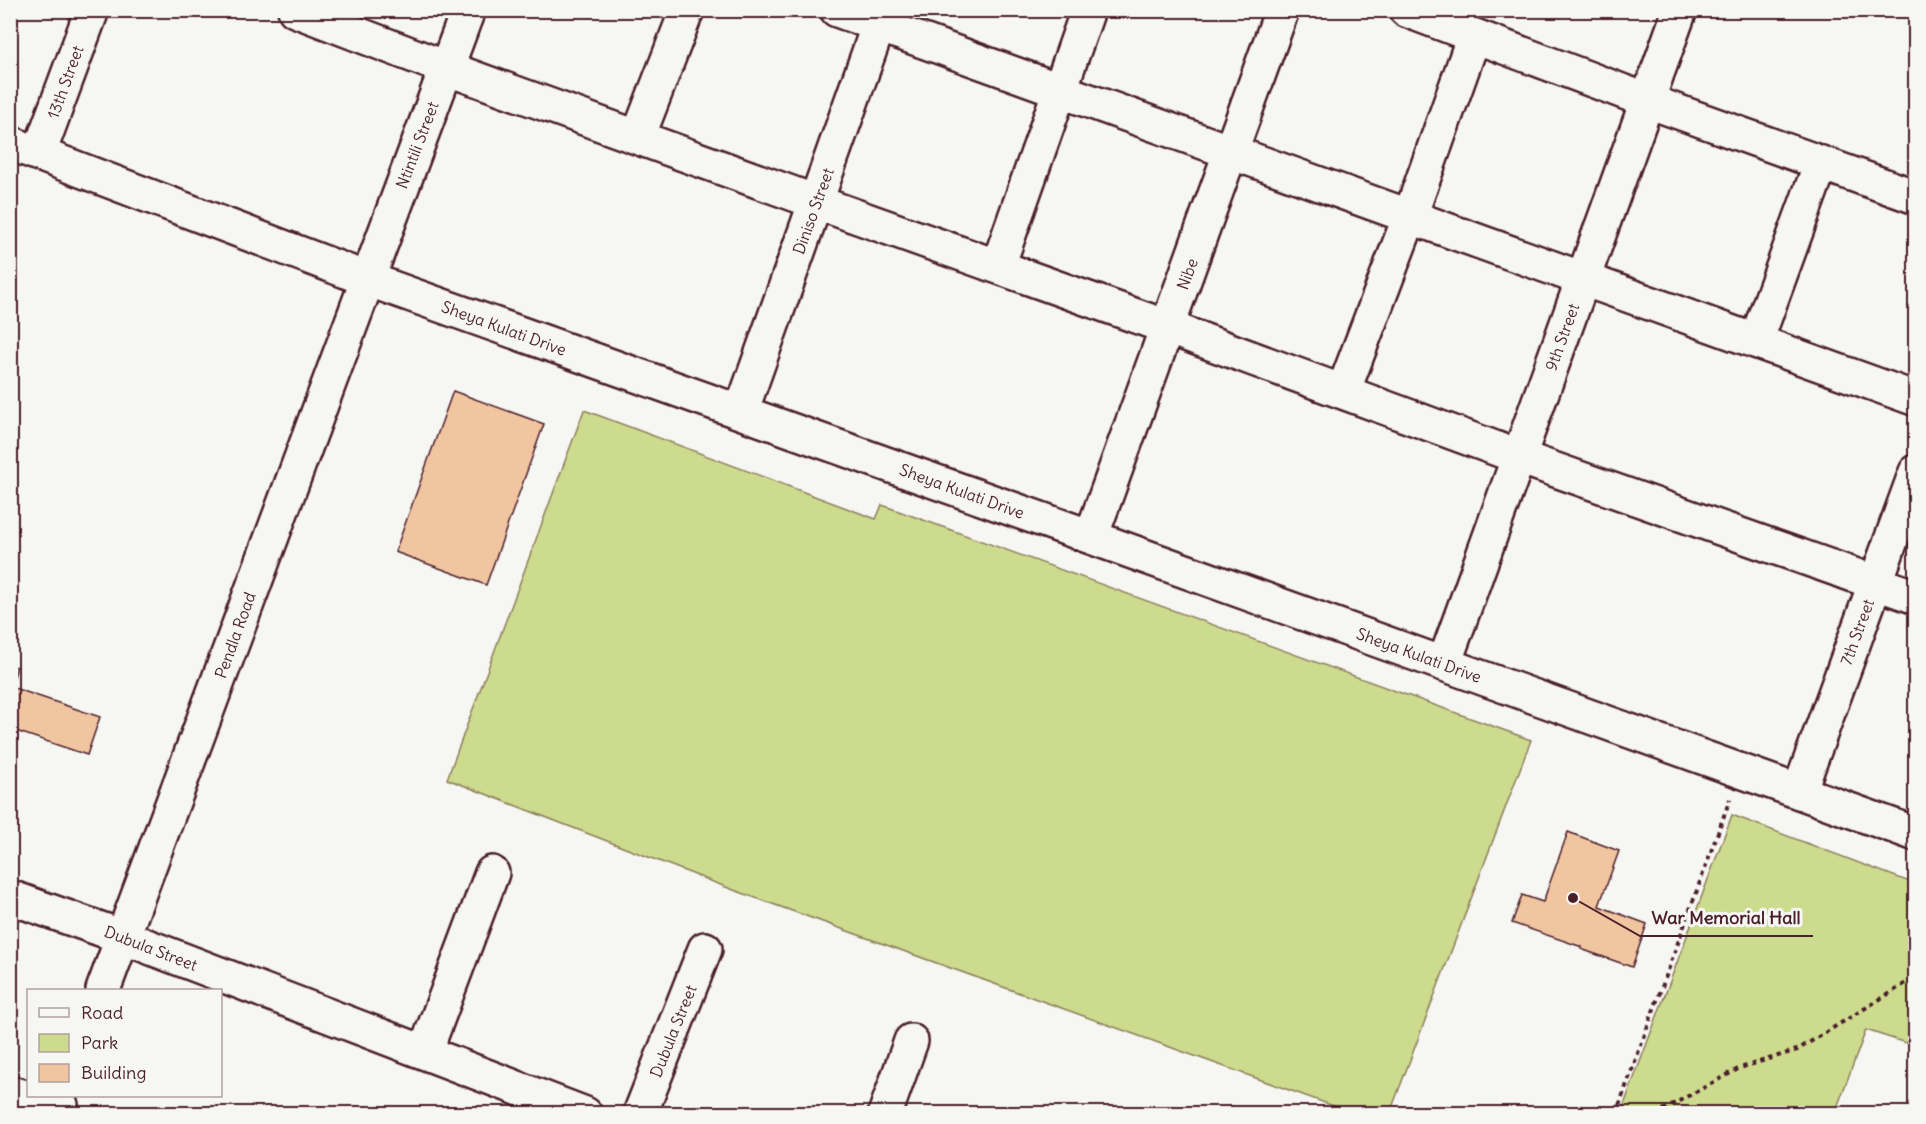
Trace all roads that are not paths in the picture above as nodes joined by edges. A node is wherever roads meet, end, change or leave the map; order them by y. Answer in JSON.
{"nodes":[{"id":1,"x":92,"y":10,"type":"edge"},
{"id":2,"x":295,"y":10,"type":"edge"},
{"id":3,"x":468,"y":10,"type":"edge"},
{"id":4,"x":687,"y":10,"type":"edge"},
{"id":5,"x":837,"y":10,"type":"edge"},
{"id":6,"x":1088,"y":10,"type":"edge"},
{"id":7,"x":1282,"y":10,"type":"edge"},
{"id":8,"x":1406,"y":10,"type":"edge"},
{"id":9,"x":1680,"y":10,"type":"edge"},
{"id":10,"x":882,"y":18,"type":"edge"},
{"id":11,"x":1474,"y":36,"type":"junction"},
{"id":12,"x":446,"y":68,"type":"junction"},
{"id":13,"x":1060,"y":91,"type":"junction"},
{"id":14,"x":1648,"y":101,"type":"junction"},
{"id":15,"x":638,"y":137,"type":"junction"},
{"id":16,"x":25,"y":148,"type":"edge"},
{"id":17,"x":1231,"y":152,"type":"junction"},
{"id":18,"x":1821,"y":163,"type":"junction"},
{"id":19,"x":1916,"y":197,"type":"edge"},
{"id":20,"x":816,"y":202,"type":"junction"},
{"id":21,"x":1410,"y":216,"type":"junction"},
{"id":22,"x":998,"y":266,"type":"junction"},
{"id":23,"x":1584,"y":278,"type":"junction"},
{"id":24,"x":367,"y":279,"type":"junction"},
{"id":25,"x":1167,"y":327,"type":"junction"},
{"id":26,"x":1756,"y":341,"type":"junction"},
{"id":27,"x":1343,"y":392,"type":"junction"},
{"id":28,"x":1916,"y":399,"type":"edge"},
{"id":29,"x":741,"y":412,"type":"junction"},
{"id":30,"x":1519,"y":457,"type":"junction"},
{"id":31,"x":1916,"y":472,"type":"edge"},
{"id":32,"x":1091,"y":537,"type":"junction"},
{"id":33,"x":1875,"y":582,"type":"junction"},
{"id":34,"x":1916,"y":597,"type":"edge"},
{"id":35,"x":1444,"y":664,"type":"junction"},
{"id":36,"x":1799,"y":792,"type":"junction"},
{"id":37,"x":1916,"y":834,"type":"edge"},
{"id":38,"x":492,"y":873,"type":"dead end"},
{"id":39,"x":10,"y":897,"type":"edge"},
{"id":40,"x":123,"y":937,"type":"junction"},
{"id":41,"x":705,"y":950,"type":"dead end"},
{"id":42,"x":103,"y":989,"type":"edge"},
{"id":43,"x":910,"y":1041,"type":"dead end"},
{"id":44,"x":425,"y":1052,"type":"junction"},
{"id":45,"x":10,"y":1093,"type":"edge"},
{"id":46,"x":61,"y":1105,"type":"edge"},
{"id":47,"x":585,"y":1113,"type":"edge"},
{"id":48,"x":640,"y":1113,"type":"edge"},
{"id":49,"x":885,"y":1113,"type":"edge"}],
"edges":[{"from":1,"to":16,"type":"street","name":"13th Street"},
{"from":2,"to":12,"type":"street"},
{"from":3,"to":12,"type":"street","name":"Ntintili Street"},
{"from":4,"to":15,"type":"street"},
{"from":5,"to":10,"type":"street"},
{"from":6,"to":13,"type":"street"},
{"from":7,"to":17,"type":"street","name":"Nibe"},
{"from":8,"to":11,"type":"street"},
{"from":9,"to":14,"type":"street","name":"9th Street"},
{"from":10,"to":13,"type":"street"},
{"from":10,"to":20,"type":"street","name":"Diniso Street"},
{"from":11,"to":14,"type":"street"},
{"from":11,"to":21,"type":"street"},
{"from":12,"to":15,"type":"street"},
{"from":12,"to":24,"type":"street","name":"Ntintili Street"},
{"from":13,"to":17,"type":"street"},
{"from":13,"to":22,"type":"street"},
{"from":14,"to":18,"type":"street"},
{"from":14,"to":23,"type":"street","name":"9th Street"},
{"from":15,"to":20,"type":"street"},
{"from":16,"to":24,"type":"street","name":"Sheya Kulati Drive"},
{"from":17,"to":21,"type":"street"},
{"from":17,"to":25,"type":"street","name":"Nibe"},
{"from":18,"to":19,"type":"street"},
{"from":18,"to":26,"type":"street"},
{"from":20,"to":22,"type":"street"},
{"from":20,"to":29,"type":"street","name":"Diniso Street"},
{"from":21,"to":23,"type":"street"},
{"from":21,"to":27,"type":"street"},
{"from":22,"to":25,"type":"street"},
{"from":23,"to":26,"type":"street"},
{"from":23,"to":30,"type":"street","name":"9th Street"},
{"from":24,"to":29,"type":"street","name":"Sheya Kulati Drive"},
{"from":24,"to":40,"type":"street","name":"Pendla Road"},
{"from":25,"to":27,"type":"street"},
{"from":25,"to":32,"type":"street","name":"Nibe"},
{"from":26,"to":28,"type":"street"},
{"from":27,"to":30,"type":"street"},
{"from":29,"to":32,"type":"street","name":"Sheya Kulati Drive"},
{"from":30,"to":33,"type":"street"},
{"from":30,"to":35,"type":"street","name":"9th Street"},
{"from":31,"to":33,"type":"street","name":"7th Street"},
{"from":32,"to":35,"type":"street","name":"Sheya Kulati Drive"},
{"from":33,"to":34,"type":"street"},
{"from":33,"to":36,"type":"street","name":"7th Street"},
{"from":35,"to":36,"type":"street","name":"Sheya Kulati Drive"},
{"from":36,"to":37,"type":"street","name":"Sheya Kulati Drive"},
{"from":38,"to":44,"type":"street"},
{"from":39,"to":40,"type":"street","name":"Dubula Street"},
{"from":40,"to":42,"type":"street","name":"Pendla Road"},
{"from":40,"to":44,"type":"street","name":"Dubula Street"},
{"from":41,"to":48,"type":"street","name":"Dubula Street"},
{"from":43,"to":49,"type":"street"},
{"from":44,"to":47,"type":"street","name":"Dubula Street"},
{"from":45,"to":46,"type":"street"}]}
